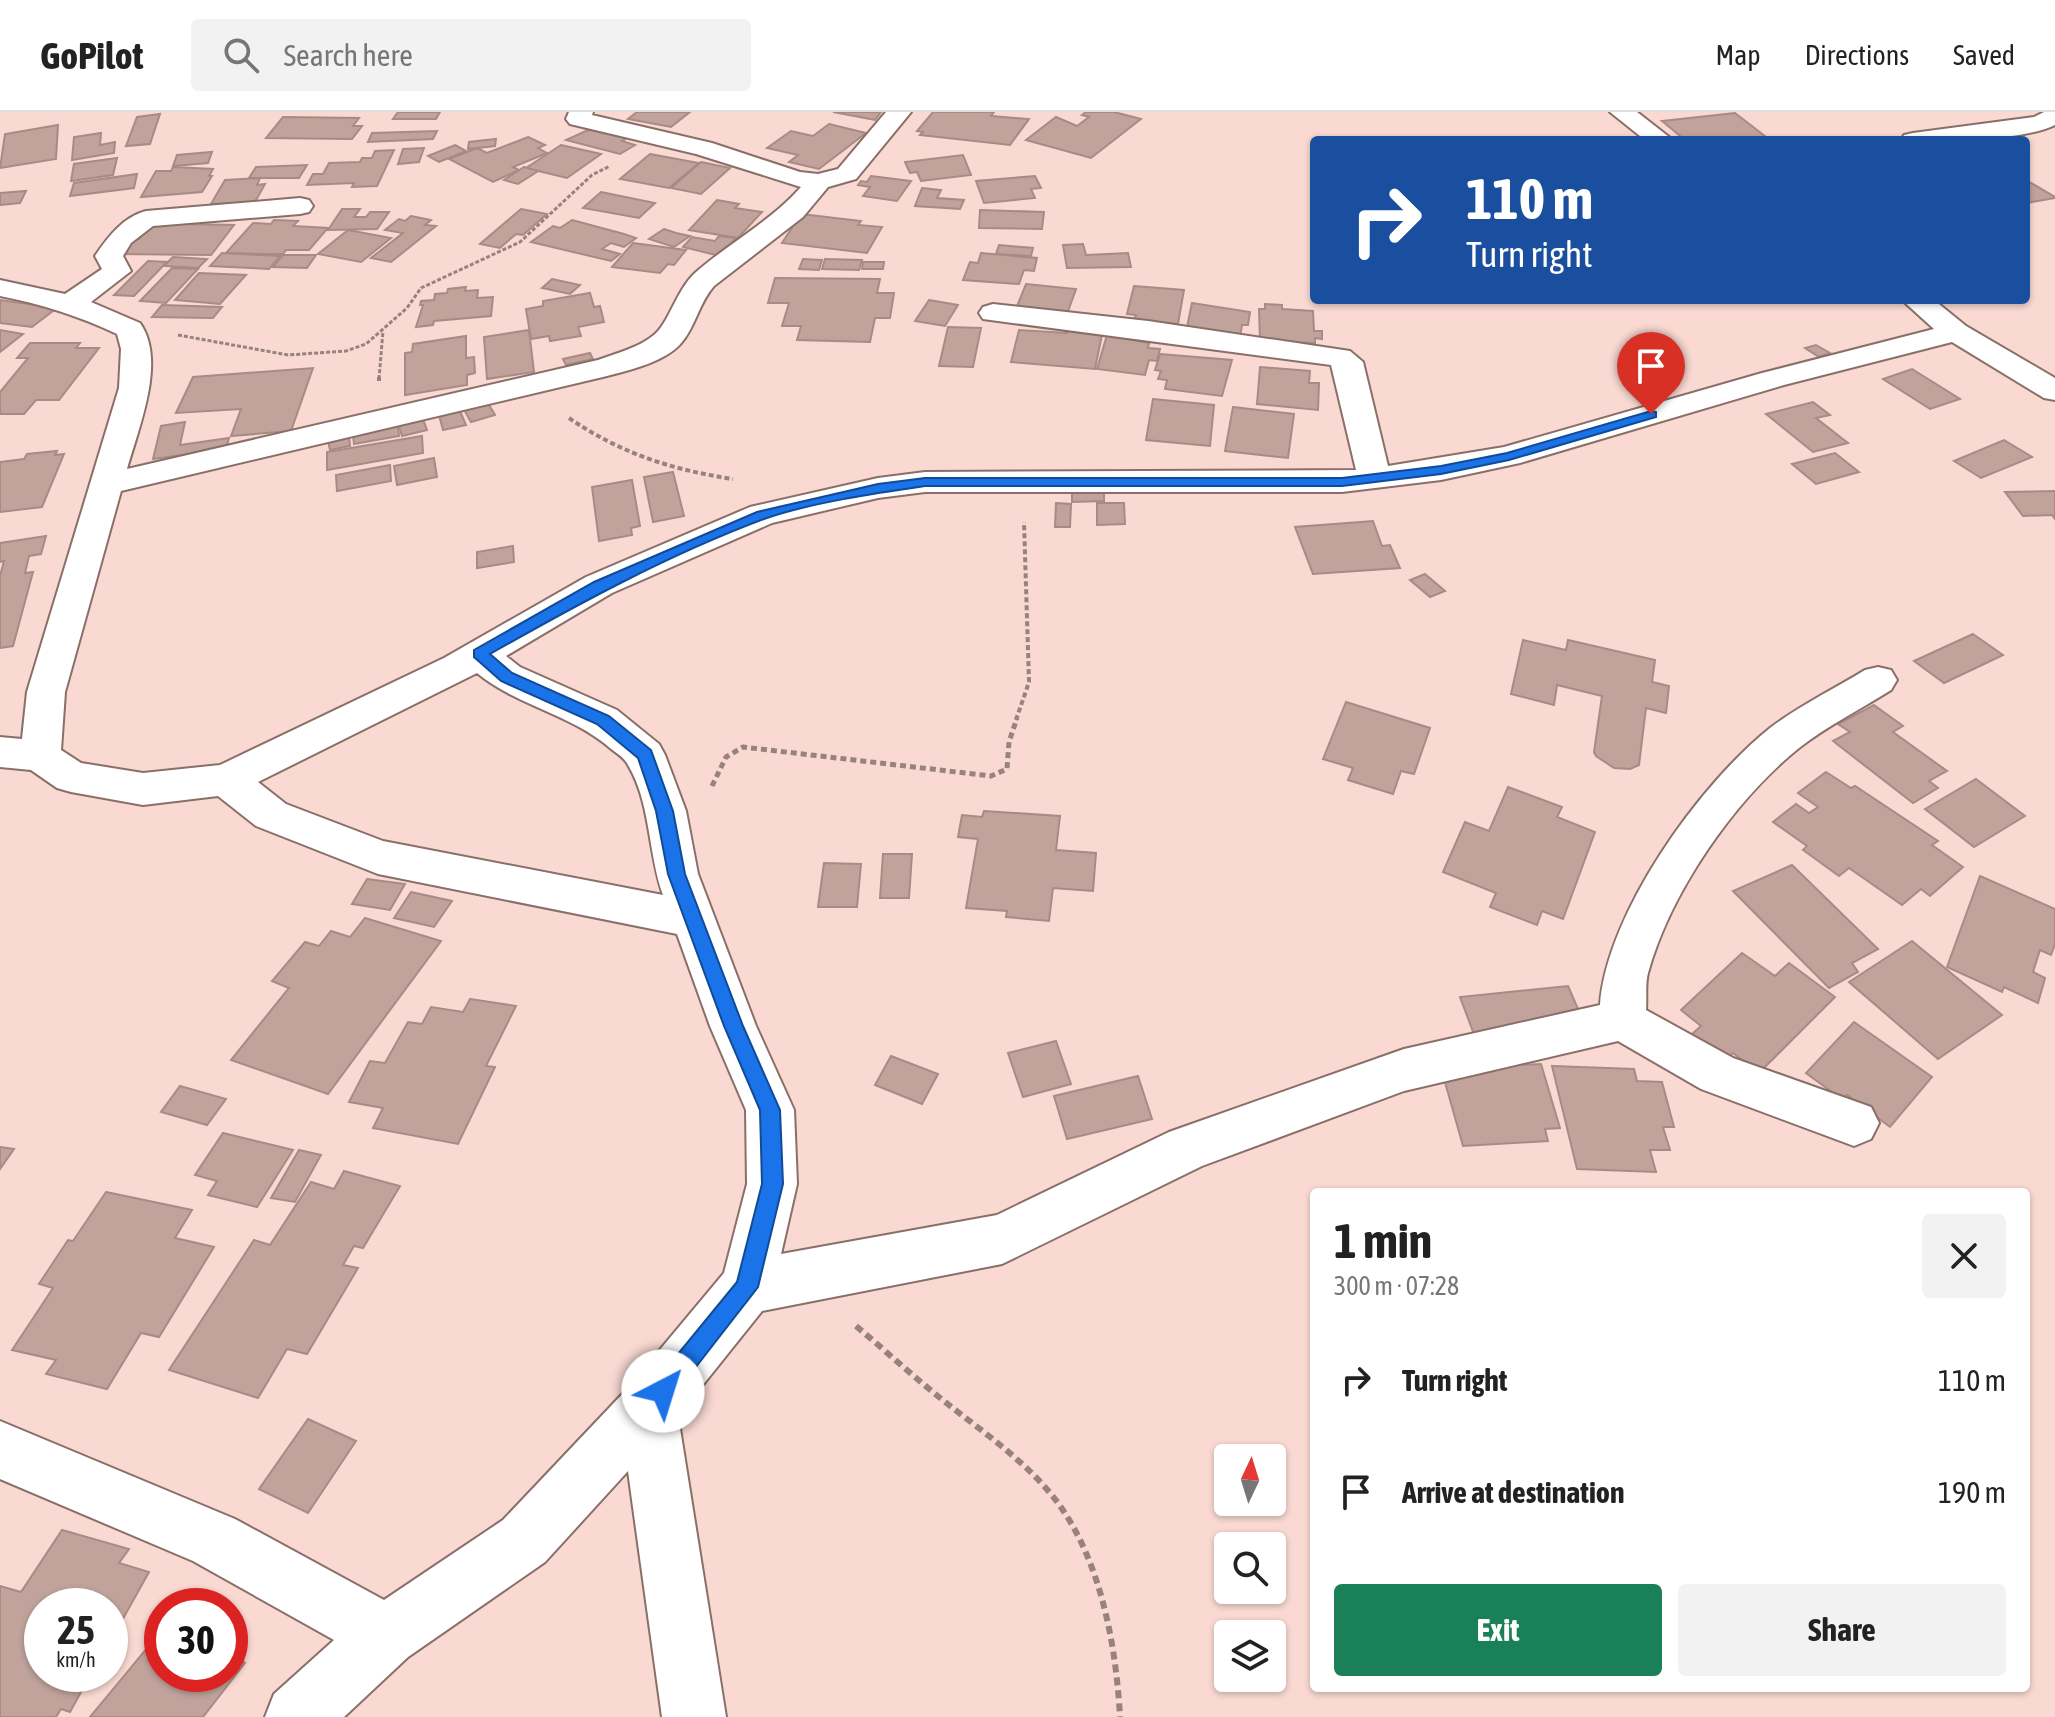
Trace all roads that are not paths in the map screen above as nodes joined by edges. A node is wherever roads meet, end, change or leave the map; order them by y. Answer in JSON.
{"nodes":[{"id":1,"x":581,"y":112,"type":"edge"},
{"id":2,"x":899,"y":112,"type":"edge"},
{"id":3,"x":1622,"y":112,"type":"edge"},
{"id":4,"x":2049,"y":117,"type":"edge"},
{"id":5,"x":1655,"y":136,"type":"edge"},
{"id":6,"x":1937,"y":136,"type":"edge"},
{"id":7,"x":819,"y":182,"type":"junction"},
{"id":8,"x":300,"y":206,"type":"dead end"},
{"id":9,"x":0,"y":288,"type":"edge"},
{"id":10,"x":1921,"y":304,"type":"edge"},
{"id":11,"x":69,"y":305,"type":"junction"},
{"id":12,"x":993,"y":313,"type":"dead end"},
{"id":13,"x":1956,"y":332,"type":"junction"},
{"id":14,"x":2055,"y":391,"type":"edge"},
{"id":15,"x":1374,"y":479,"type":"junction"},
{"id":16,"x":107,"y":484,"type":"junction"},
{"id":17,"x":479,"y":654,"type":"junction"},
{"id":18,"x":1878,"y":680,"type":"dead end"},
{"id":19,"x":0,"y":752,"type":"edge"},
{"id":20,"x":40,"y":756,"type":"junction"},
{"id":21,"x":226,"y":780,"type":"junction"},
{"id":22,"x":696,"y":920,"type":"junction"},
{"id":23,"x":1622,"y":1020,"type":"junction"},
{"id":24,"x":1854,"y":1123,"type":"dead end"},
{"id":25,"x":747,"y":1287,"type":"junction"},
{"id":26,"x":648,"y":1408,"type":"junction"},
{"id":27,"x":0,"y":1450,"type":"edge"},
{"id":28,"x":386,"y":1635,"type":"junction"},
{"id":29,"x":297,"y":1717,"type":"edge"},
{"id":30,"x":694,"y":1717,"type":"edge"}],
"edges":[{"from":1,"to":7,"type":"street"},
{"from":2,"to":7,"type":"street"},
{"from":3,"to":5,"type":"street"},
{"from":4,"to":6,"type":"street"},
{"from":7,"to":16,"type":"street"},
{"from":8,"to":11,"type":"street"},
{"from":9,"to":11,"type":"street"},
{"from":10,"to":13,"type":"street"},
{"from":11,"to":16,"type":"street"},
{"from":12,"to":15,"type":"street"},
{"from":13,"to":14,"type":"street"},
{"from":13,"to":15,"type":"street"},
{"from":15,"to":17,"type":"street"},
{"from":16,"to":20,"type":"street"},
{"from":17,"to":21,"type":"street"},
{"from":17,"to":22,"type":"street"},
{"from":18,"to":23,"type":"street"},
{"from":19,"to":20,"type":"street"},
{"from":20,"to":21,"type":"street"},
{"from":21,"to":22,"type":"street"},
{"from":22,"to":25,"type":"street"},
{"from":23,"to":24,"type":"street"},
{"from":23,"to":25,"type":"street"},
{"from":25,"to":26,"type":"street"},
{"from":26,"to":28,"type":"street"},
{"from":26,"to":30,"type":"street"},
{"from":27,"to":28,"type":"street"},
{"from":28,"to":29,"type":"street"}]}
